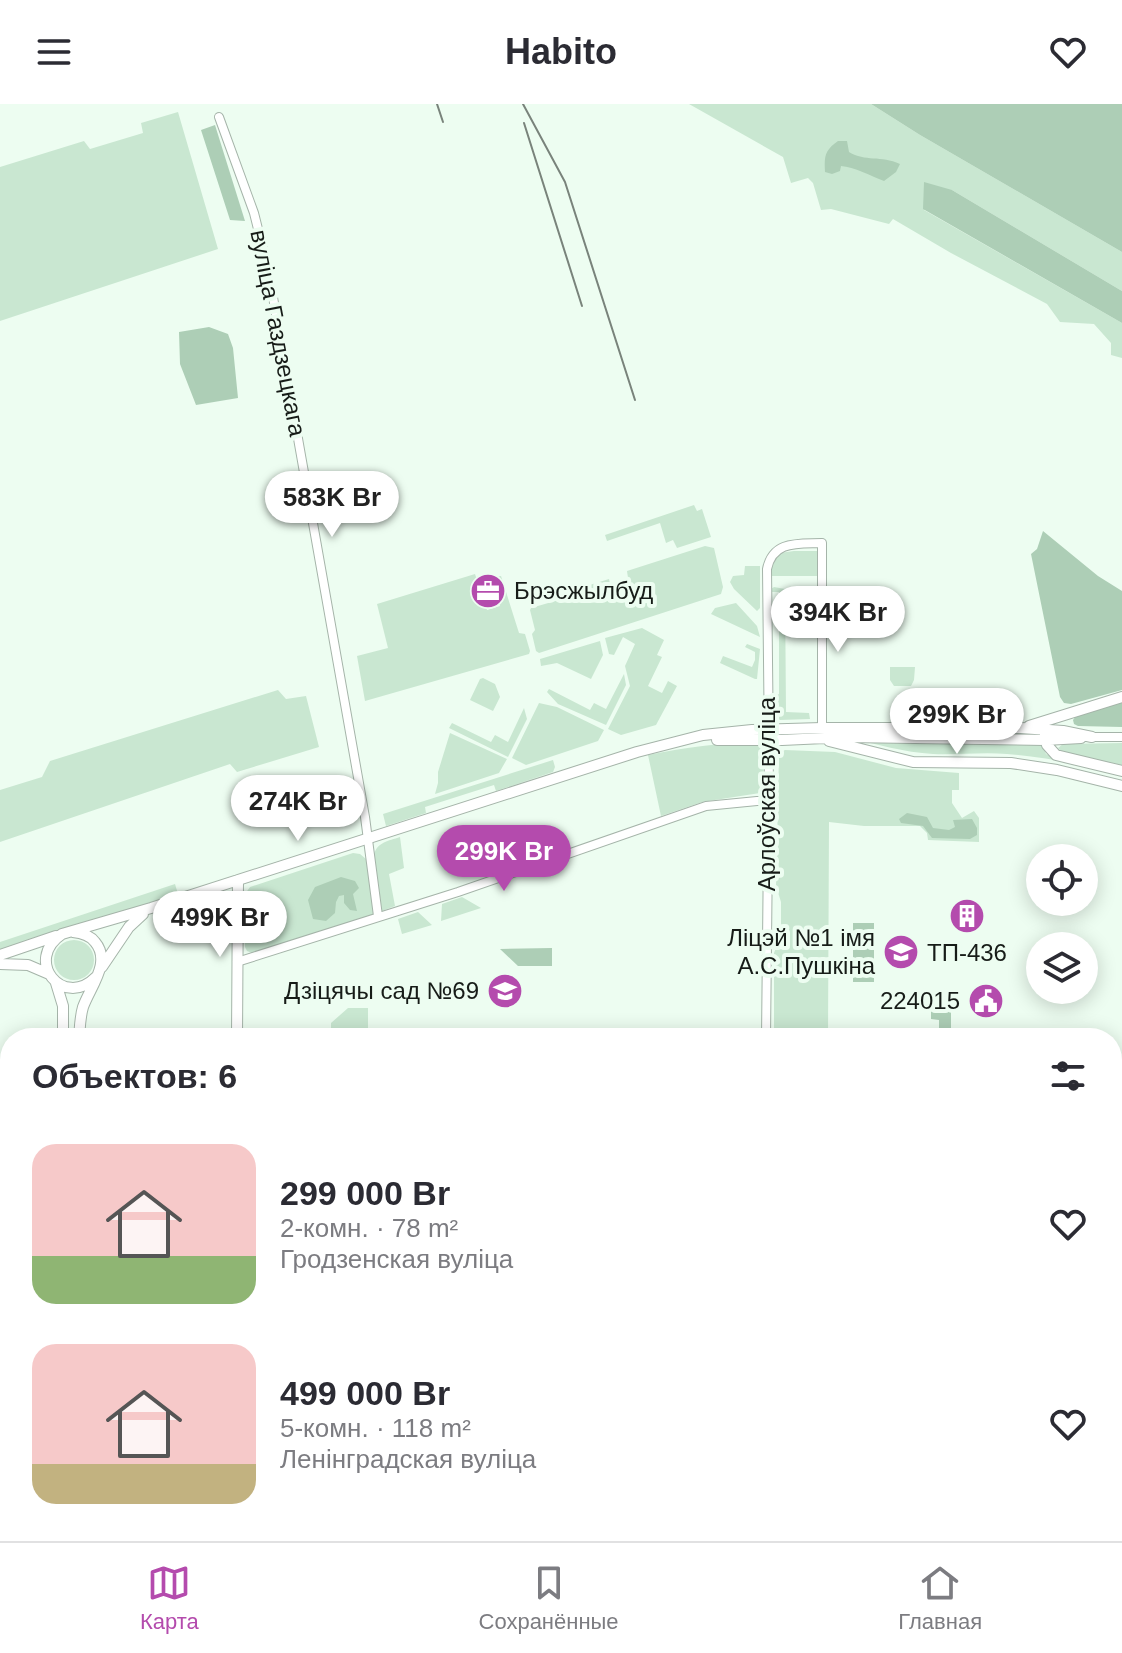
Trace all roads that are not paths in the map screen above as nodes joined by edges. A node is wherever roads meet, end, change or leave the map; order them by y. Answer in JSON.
{"nodes":[{"id":1,"x":219,"y":117,"type":"dead end"},
{"id":2,"x":1122,"y":697,"type":"edge"},
{"id":3,"x":1021,"y":728,"type":"junction"},
{"id":4,"x":821,"y":733,"type":"junction"},
{"id":5,"x":768,"y":735,"type":"junction"},
{"id":6,"x":1045,"y":735,"type":"junction"},
{"id":7,"x":1092,"y":737,"type":"joint"},
{"id":8,"x":1122,"y":737,"type":"edge"},
{"id":9,"x":1122,"y":771,"type":"edge"},
{"id":10,"x":1122,"y":786,"type":"edge"},
{"id":11,"x":768,"y":801,"type":"junction"},
{"id":12,"x":368,"y":837,"type":"junction"},
{"id":13,"x":238,"y":880,"type":"junction"},
{"id":14,"x":151,"y":908,"type":"junction"},
{"id":15,"x":378,"y":916,"type":"junction"},
{"id":16,"x":67,"y":933,"type":"junction"},
{"id":17,"x":0,"y":955,"type":"edge"},
{"id":18,"x":237,"y":962,"type":"junction"},
{"id":19,"x":0,"y":964,"type":"edge"},
{"id":20,"x":99,"y":973,"type":"junction"},
{"id":21,"x":52,"y":977,"type":"junction"},
{"id":22,"x":63,"y":1028,"type":"edge"},
{"id":23,"x":80,"y":1028,"type":"edge"},
{"id":24,"x":237,"y":1028,"type":"edge"},
{"id":25,"x":766,"y":1028,"type":"edge"}],
"edges":[{"from":1,"to":12,"type":"street","name":"вуліца Газдзецкага"},
{"from":2,"to":3,"type":"main road"},
{"from":3,"to":4,"type":"main road"},
{"from":3,"to":6,"type":"main road"},
{"from":4,"to":5,"type":"main road"},
{"from":4,"to":5,"type":"street","name":"Арлоўская вуліца"},
{"from":4,"to":6,"type":"main road"},
{"from":4,"to":10,"type":"main road"},
{"from":5,"to":11,"type":"street","name":"Арлоўская вуліца"},
{"from":5,"to":12,"type":"main road"},
{"from":6,"to":7,"type":"main road"},
{"from":6,"to":9,"type":"main road"},
{"from":7,"to":8,"type":"street"},
{"from":11,"to":15,"type":"street"},
{"from":11,"to":25,"type":"street","name":"Арлоўская вуліца"},
{"from":12,"to":13,"type":"main road"},
{"from":12,"to":15,"type":"street","name":"вуліца Газдзецкага"},
{"from":13,"to":14,"type":"main road"},
{"from":13,"to":18,"type":"main road"},
{"from":14,"to":16,"type":"main road"},
{"from":14,"to":20,"type":"main road"},
{"from":15,"to":18,"type":"street"},
{"from":16,"to":17,"type":"main road"},
{"from":16,"to":20,"type":"main road"},
{"from":16,"to":21,"type":"main road"},
{"from":18,"to":24,"type":"main road"},
{"from":19,"to":21,"type":"main road"},
{"from":20,"to":21,"type":"main road"},
{"from":20,"to":23,"type":"main road"},
{"from":21,"to":22,"type":"main road"}]}
